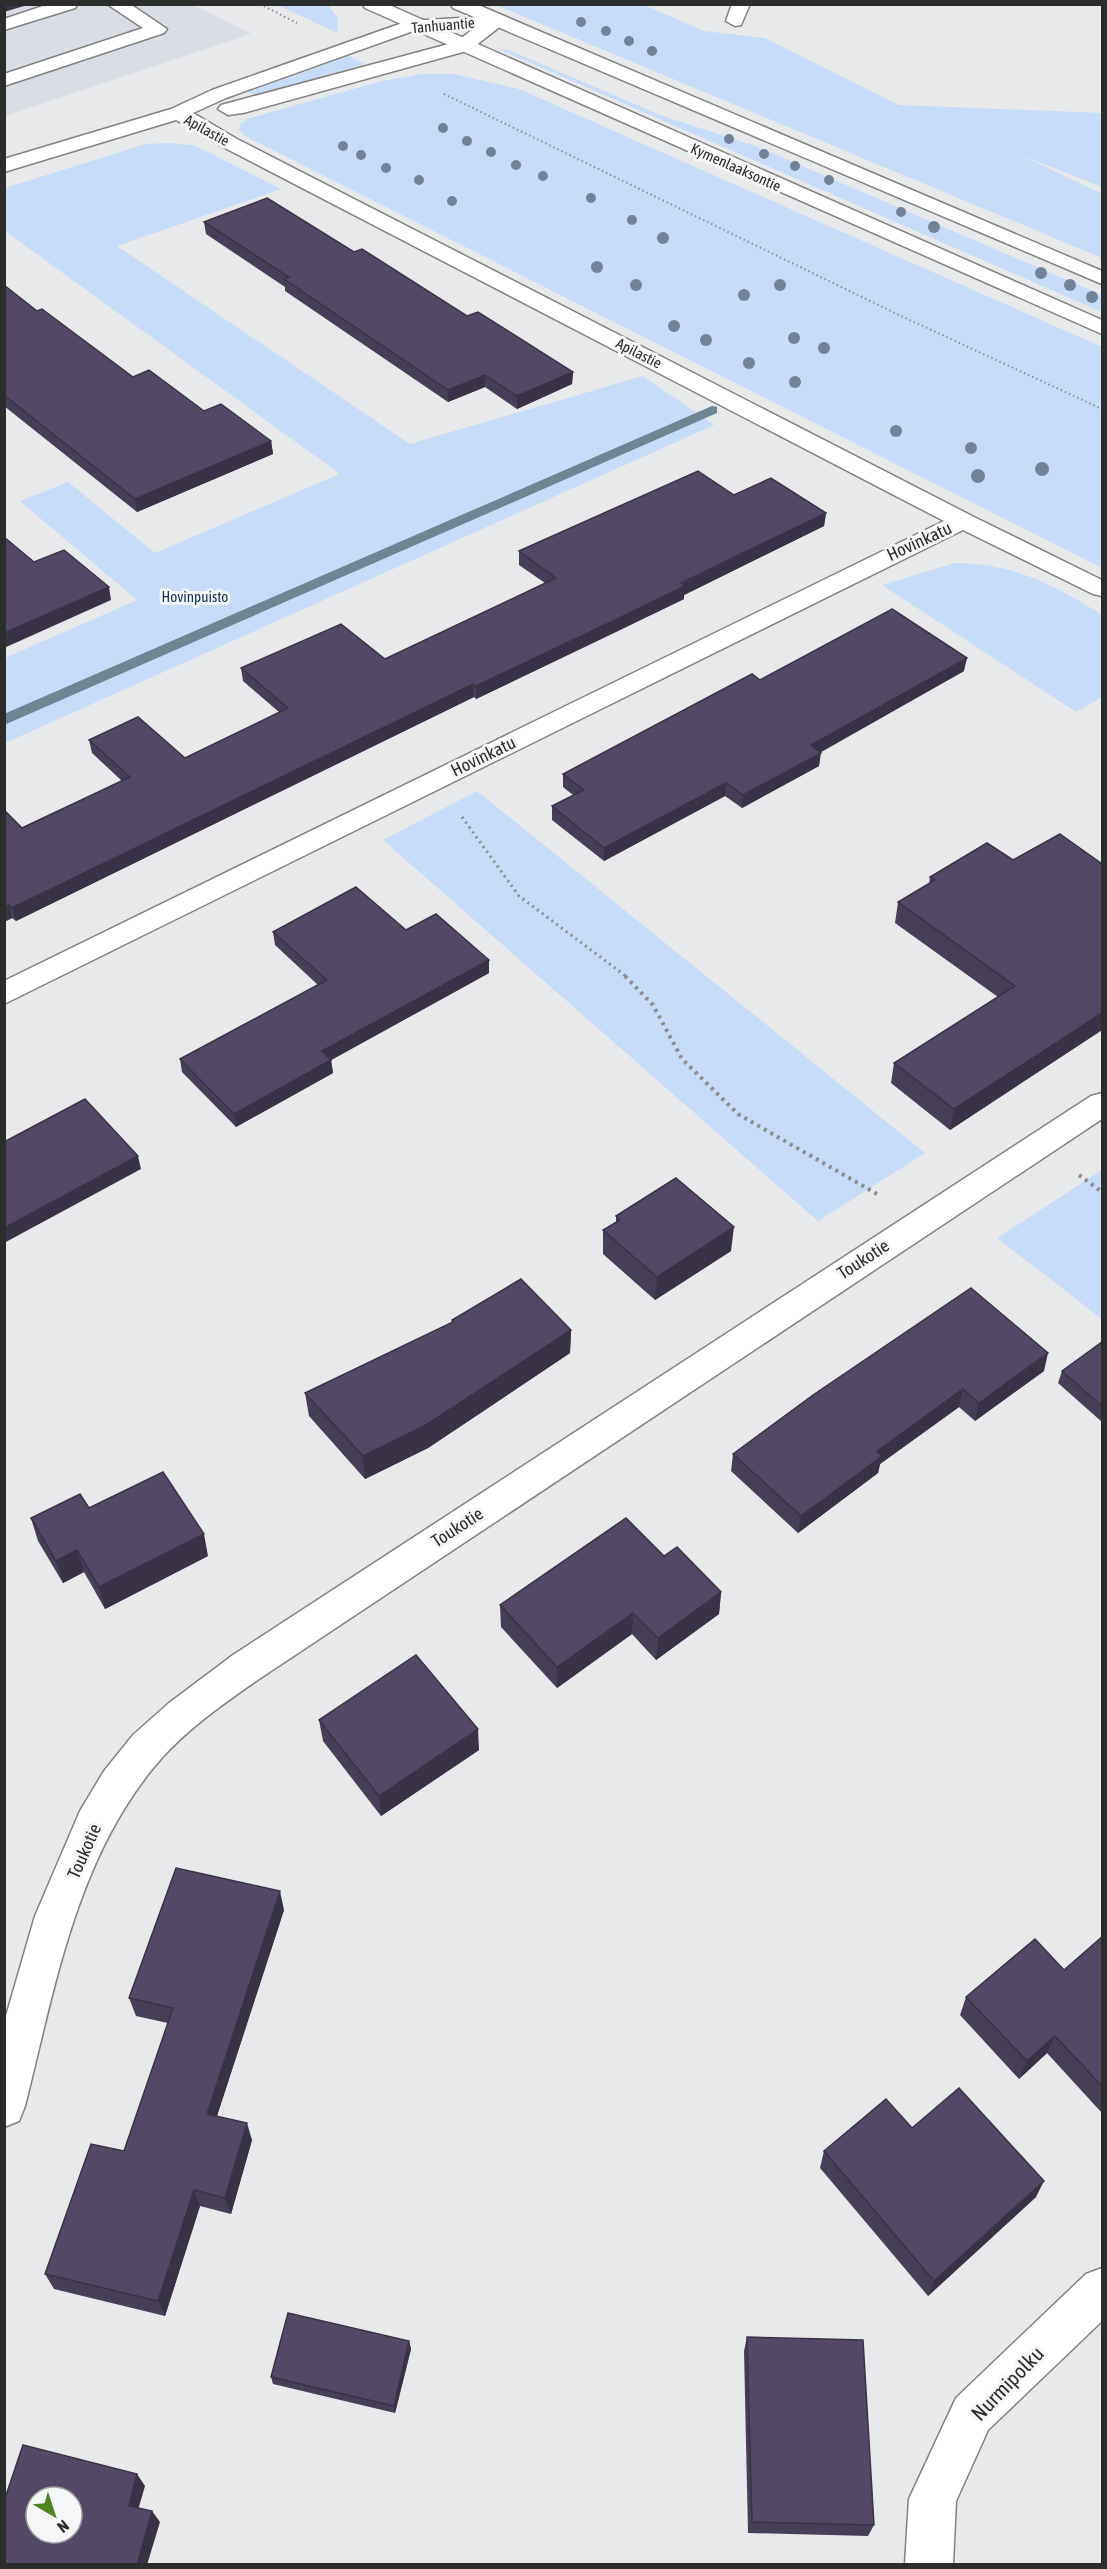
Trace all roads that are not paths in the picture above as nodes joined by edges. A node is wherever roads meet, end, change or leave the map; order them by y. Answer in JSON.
{"nodes":[{"id":1,"x":69,"y":4,"type":"edge"},
{"id":2,"x":116,"y":4,"type":"edge"},
{"id":3,"x":371,"y":4,"type":"edge"},
{"id":4,"x":459,"y":4,"type":"edge"},
{"id":5,"x":496,"y":21,"type":"junction"},
{"id":6,"x":4,"y":25,"type":"edge"},
{"id":7,"x":414,"y":25,"type":"junction"},
{"id":8,"x":463,"y":46,"type":"junction"},
{"id":9,"x":4,"y":80,"type":"edge"},
{"id":10,"x":178,"y":113,"type":"junction"},
{"id":11,"x":4,"y":166,"type":"edge"},
{"id":12,"x":1102,"y":278,"type":"edge"},
{"id":13,"x":1102,"y":328,"type":"edge"},
{"id":14,"x":963,"y":520,"type":"junction"},
{"id":15,"x":1102,"y":588,"type":"edge"},
{"id":16,"x":4,"y":994,"type":"edge"},
{"id":17,"x":1102,"y":1104,"type":"edge"},
{"id":18,"x":4,"y":2106,"type":"edge"},
{"id":19,"x":1102,"y":2290,"type":"edge"},
{"id":20,"x":929,"y":2565,"type":"edge"}],
"edges":[{"from":1,"to":6,"type":"street"},
{"from":2,"to":9,"type":"street"},
{"from":3,"to":7,"type":"street","name":"Kymenlaaksontie"},
{"from":4,"to":5,"type":"street"},
{"from":5,"to":7,"type":"street","name":"Tanhuantie"},
{"from":5,"to":8,"type":"street","name":"Tanhuantie"},
{"from":5,"to":12,"type":"street"},
{"from":7,"to":8,"type":"street","name":"Kymenlaaksontie"},
{"from":7,"to":10,"type":"street","name":"Tanhuantie"},
{"from":8,"to":10,"type":"street","name":"Tanhuantie"},
{"from":8,"to":13,"type":"street","name":"Kymenlaaksontie"},
{"from":10,"to":11,"type":"street","name":"Tanhuantie"},
{"from":10,"to":14,"type":"street","name":"Apilastie"},
{"from":14,"to":15,"type":"street","name":"Apilastie"},
{"from":14,"to":16,"type":"street","name":"Hovinkatu"},
{"from":17,"to":18,"type":"street","name":"Toukotie"},
{"from":19,"to":20,"type":"street","name":"Nurmipolku"}]}
